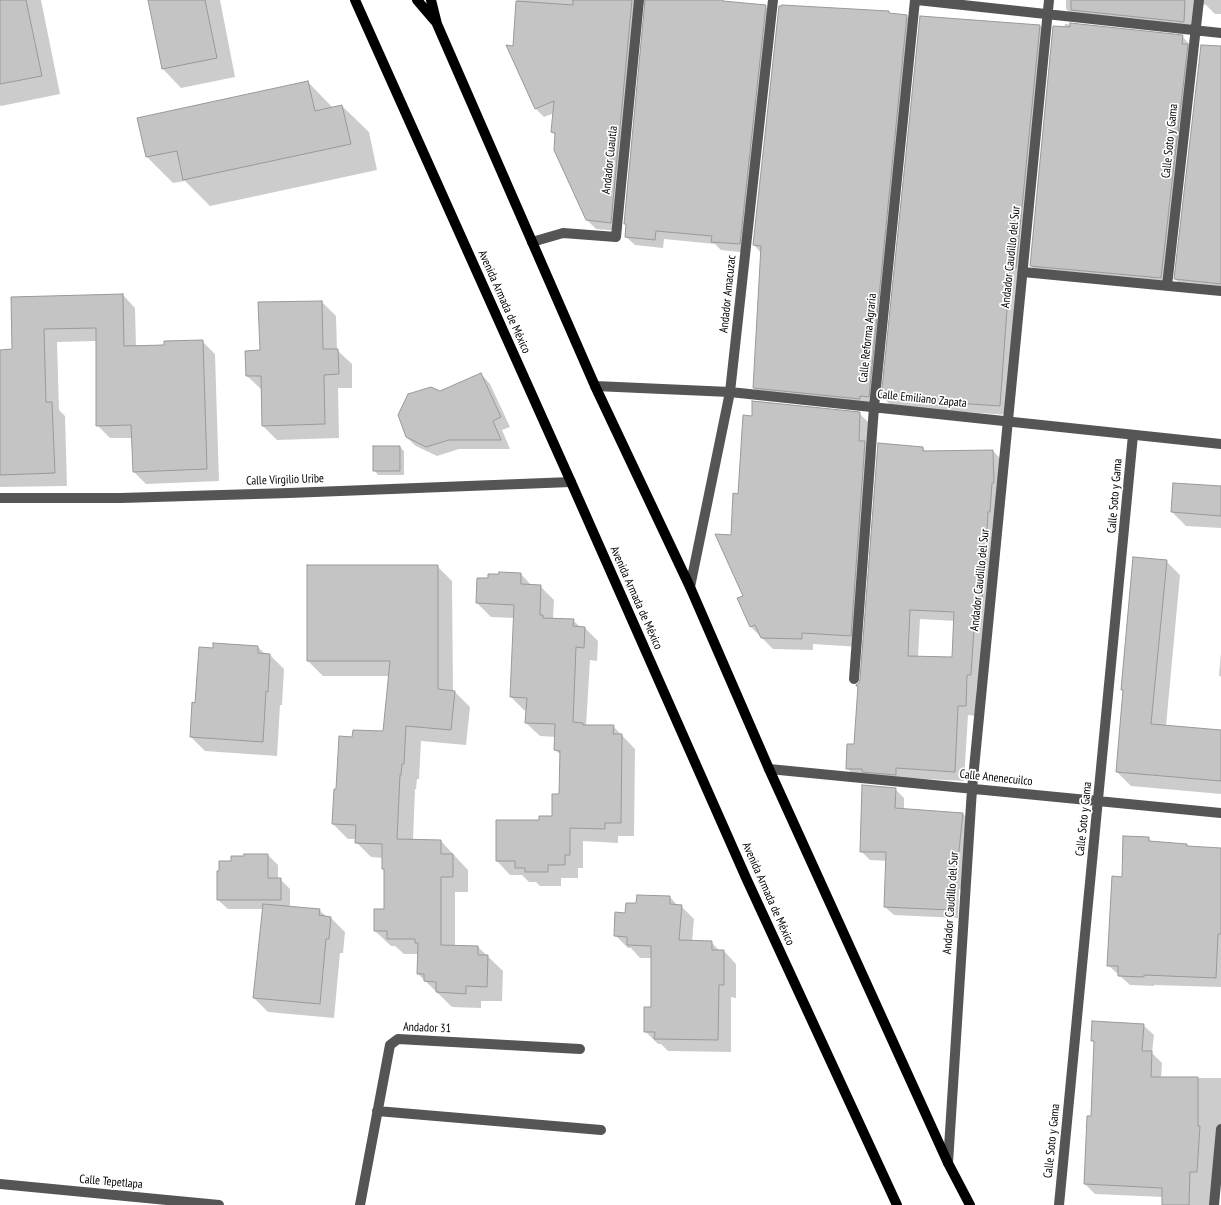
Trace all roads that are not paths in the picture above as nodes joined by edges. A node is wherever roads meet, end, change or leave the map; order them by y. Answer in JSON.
{"nodes":[{"id":1,"x":355,"y":0,"type":"edge"},
{"id":2,"x":416,"y":0,"type":"edge"},
{"id":3,"x":431,"y":0,"type":"edge"},
{"id":4,"x":639,"y":0,"type":"edge"},
{"id":5,"x":774,"y":0,"type":"edge"},
{"id":6,"x":916,"y":0,"type":"edge"},
{"id":7,"x":1049,"y":0,"type":"edge"},
{"id":8,"x":1199,"y":0,"type":"edge"},
{"id":9,"x":1048,"y":14,"type":"junction"},
{"id":10,"x":437,"y":24,"type":"junction"},
{"id":11,"x":1195,"y":30,"type":"junction"},
{"id":12,"x":1221,"y":33,"type":"edge"},
{"id":13,"x":532,"y":242,"type":"junction"},
{"id":14,"x":1023,"y":272,"type":"junction"},
{"id":15,"x":1167,"y":286,"type":"junction"},
{"id":16,"x":1221,"y":292,"type":"edge"},
{"id":17,"x":595,"y":386,"type":"junction"},
{"id":18,"x":730,"y":392,"type":"junction"},
{"id":19,"x":874,"y":407,"type":"junction"},
{"id":20,"x":1008,"y":421,"type":"junction"},
{"id":21,"x":1133,"y":434,"type":"junction"},
{"id":22,"x":1221,"y":444,"type":"edge"},
{"id":23,"x":571,"y":482,"type":"junction"},
{"id":24,"x":0,"y":498,"type":"edge"},
{"id":25,"x":690,"y":587,"type":"junction"},
{"id":26,"x":854,"y":679,"type":"dead end"},
{"id":27,"x":769,"y":769,"type":"junction"},
{"id":28,"x":972,"y":789,"type":"junction"},
{"id":29,"x":1098,"y":801,"type":"junction"},
{"id":30,"x":1221,"y":813,"type":"edge"},
{"id":31,"x":580,"y":1049,"type":"dead end"},
{"id":32,"x":377,"y":1111,"type":"junction"},
{"id":33,"x":1221,"y":1129,"type":"edge"},
{"id":34,"x":601,"y":1130,"type":"dead end"},
{"id":35,"x":948,"y":1163,"type":"junction"},
{"id":36,"x":0,"y":1184,"type":"edge"},
{"id":37,"x":219,"y":1205,"type":"edge"},
{"id":38,"x":360,"y":1205,"type":"edge"},
{"id":39,"x":897,"y":1205,"type":"edge"},
{"id":40,"x":970,"y":1205,"type":"edge"},
{"id":41,"x":1059,"y":1205,"type":"edge"},
{"id":42,"x":1214,"y":1205,"type":"edge"}],
"edges":[{"from":1,"to":23,"type":"main road","name":"Avenida Armada de México"},
{"from":2,"to":10,"type":"main road"},
{"from":3,"to":10,"type":"main road"},
{"from":4,"to":13,"type":"street","name":"Andador Cuautla"},
{"from":5,"to":18,"type":"street","name":"Andador Amacuzac"},
{"from":6,"to":9,"type":"street"},
{"from":6,"to":19,"type":"street","name":"Calle Reforma Agraria"},
{"from":7,"to":9,"type":"street","name":"Andador Caudillo del Sur"},
{"from":8,"to":11,"type":"street","name":"Calle Soto y Gama"},
{"from":9,"to":11,"type":"street"},
{"from":9,"to":14,"type":"street","name":"Andador Caudillo del Sur"},
{"from":10,"to":13,"type":"main road"},
{"from":11,"to":12,"type":"street"},
{"from":11,"to":15,"type":"street","name":"Calle Soto y Gama"},
{"from":13,"to":17,"type":"main road"},
{"from":14,"to":15,"type":"street"},
{"from":14,"to":20,"type":"street","name":"Andador Caudillo del Sur"},
{"from":15,"to":16,"type":"street"},
{"from":17,"to":18,"type":"street","name":"Calle Emiliano Zapata"},
{"from":17,"to":25,"type":"main road"},
{"from":18,"to":19,"type":"street","name":"Calle Emiliano Zapata"},
{"from":18,"to":25,"type":"street","name":"Andador Amacuzac"},
{"from":19,"to":20,"type":"street","name":"Calle Emiliano Zapata"},
{"from":19,"to":26,"type":"street","name":"Calle Reforma Agraria"},
{"from":20,"to":21,"type":"street","name":"Calle Emiliano Zapata"},
{"from":20,"to":28,"type":"street","name":"Andador Caudillo del Sur"},
{"from":21,"to":22,"type":"street","name":"Calle Emiliano Zapata"},
{"from":21,"to":29,"type":"street","name":"Calle Soto y Gama"},
{"from":23,"to":24,"type":"street","name":"Calle Virgilio Uribe"},
{"from":23,"to":39,"type":"main road","name":"Avenida Armada de México"},
{"from":25,"to":27,"type":"main road"},
{"from":27,"to":28,"type":"street","name":"Calle Anenecuilco"},
{"from":27,"to":35,"type":"main road"},
{"from":28,"to":29,"type":"street","name":"Calle Anenecuilco"},
{"from":28,"to":35,"type":"street","name":"Andador Caudillo del Sur"},
{"from":29,"to":30,"type":"street","name":"Calle Anenecuilco"},
{"from":29,"to":41,"type":"street","name":"Calle Soto y Gama"},
{"from":31,"to":32,"type":"street","name":"Andador 31"},
{"from":32,"to":34,"type":"street"},
{"from":32,"to":38,"type":"street","name":"Andador 31"},
{"from":33,"to":42,"type":"street"},
{"from":35,"to":40,"type":"main road"},
{"from":36,"to":37,"type":"street","name":"Calle Tepetlapa"}]}
